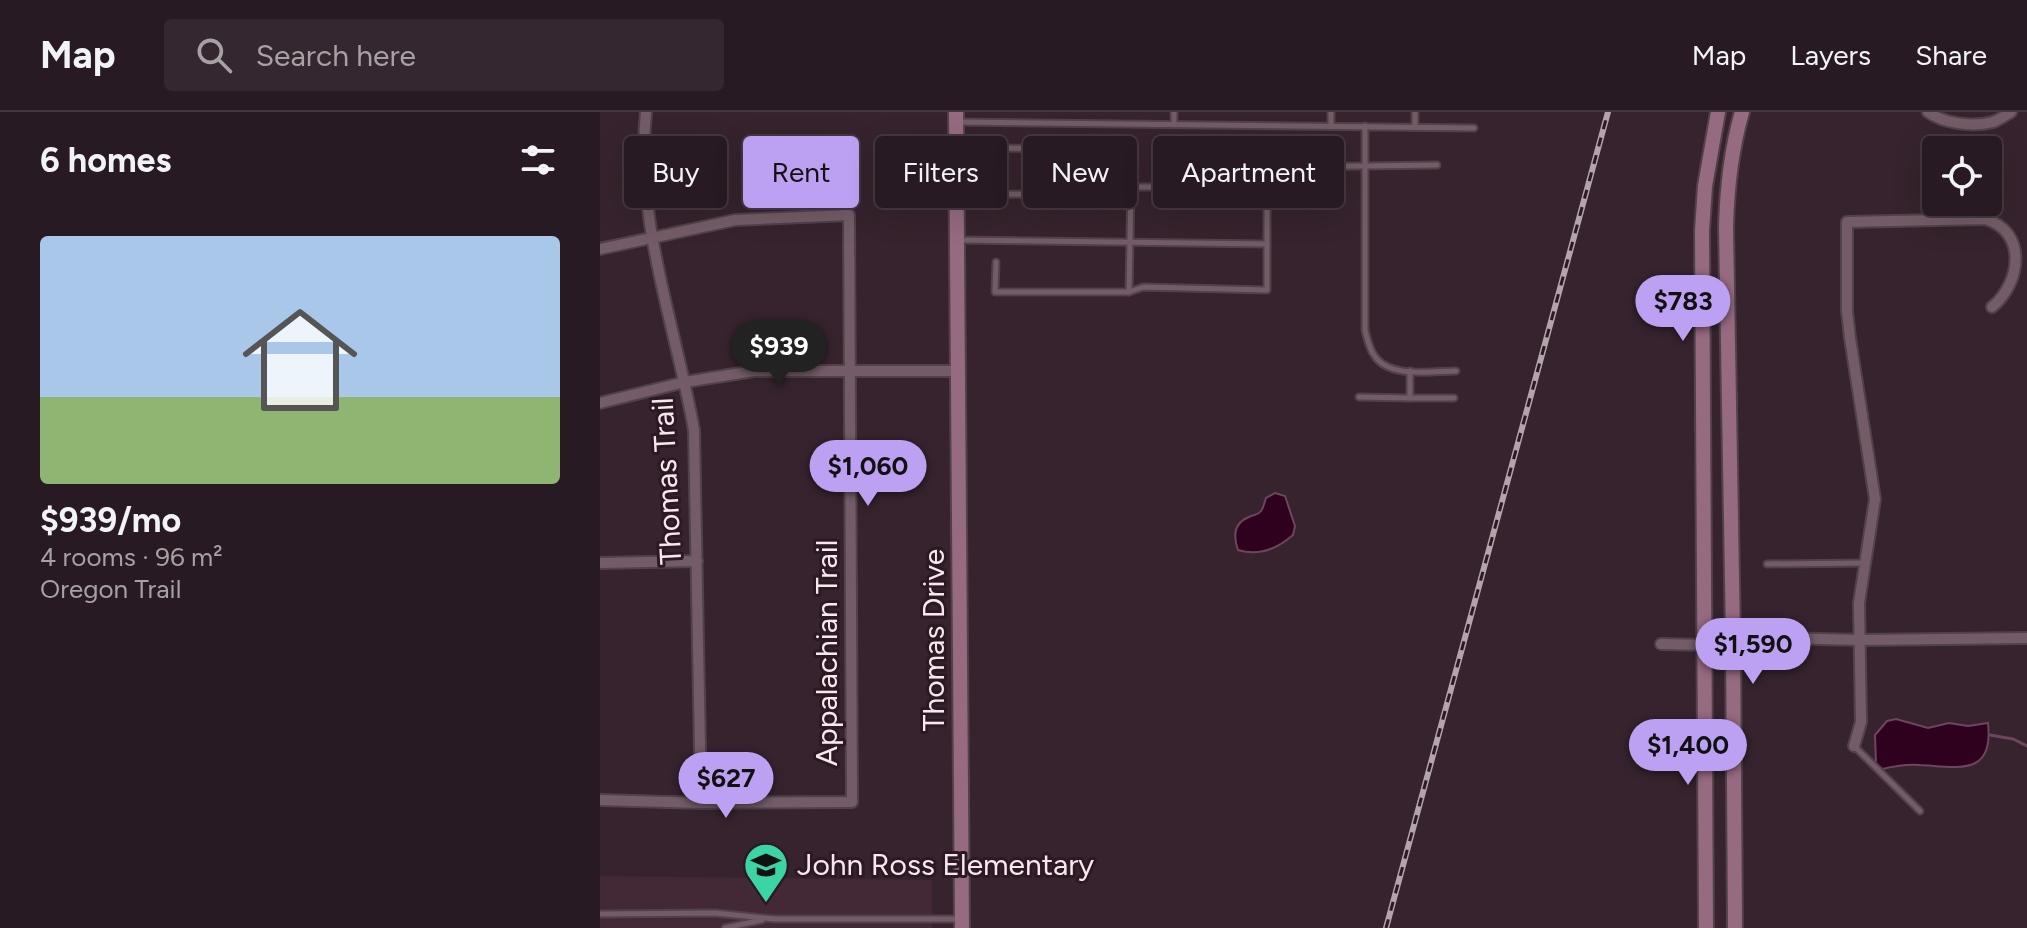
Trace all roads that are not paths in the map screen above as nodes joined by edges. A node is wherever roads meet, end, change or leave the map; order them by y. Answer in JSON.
{"nodes":[{"id":1,"x":646,"y":112,"type":"edge"},
{"id":2,"x":1056,"y":112,"type":"edge"},
{"id":3,"x":1174,"y":112,"type":"edge"},
{"id":4,"x":1331,"y":112,"type":"edge"},
{"id":5,"x":1415,"y":112,"type":"edge"},
{"id":6,"x":1718,"y":112,"type":"edge"},
{"id":7,"x":1742,"y":112,"type":"edge"},
{"id":8,"x":1928,"y":112,"type":"edge"},
{"id":9,"x":2011,"y":112,"type":"edge"},
{"id":10,"x":956,"y":117,"type":"edge"},
{"id":11,"x":1056,"y":123,"type":"junction"},
{"id":12,"x":1174,"y":124,"type":"junction"},
{"id":13,"x":1331,"y":126,"type":"junction"},
{"id":14,"x":1365,"y":126,"type":"junction"},
{"id":15,"x":1415,"y":127,"type":"junction"},
{"id":16,"x":1474,"y":128,"type":"dead end"},
{"id":17,"x":1023,"y":148,"type":"edge"},
{"id":18,"x":1437,"y":165,"type":"dead end"},
{"id":19,"x":1344,"y":166,"type":"edge"},
{"id":20,"x":1365,"y":166,"type":"junction"},
{"id":21,"x":1137,"y":187,"type":"edge"},
{"id":22,"x":1023,"y":194,"type":"edge"},
{"id":23,"x":1130,"y":208,"type":"edge"},
{"id":24,"x":650,"y":236,"type":"junction"},
{"id":25,"x":957,"y":240,"type":"junction"},
{"id":26,"x":1131,"y":242,"type":"junction"},
{"id":27,"x":1267,"y":244,"type":"junction"},
{"id":28,"x":600,"y":249,"type":"edge"},
{"id":29,"x":996,"y":262,"type":"dead end"},
{"id":30,"x":1129,"y":292,"type":"junction"},
{"id":31,"x":1992,"y":307,"type":"dead end"},
{"id":32,"x":850,"y":371,"type":"junction"},
{"id":33,"x":957,"y":371,"type":"junction"},
{"id":34,"x":1410,"y":371,"type":"junction"},
{"id":35,"x":1456,"y":371,"type":"dead end"},
{"id":36,"x":685,"y":382,"type":"junction"},
{"id":37,"x":1359,"y":397,"type":"dead end"},
{"id":38,"x":1410,"y":398,"type":"junction"},
{"id":39,"x":1454,"y":398,"type":"dead end"},
{"id":40,"x":600,"y":403,"type":"edge"},
{"id":41,"x":697,"y":561,"type":"junction"},
{"id":42,"x":600,"y":563,"type":"edge"},
{"id":43,"x":1864,"y":563,"type":"junction"},
{"id":44,"x":1767,"y":564,"type":"dead end"},
{"id":45,"x":1733,"y":637,"type":"junction"},
{"id":46,"x":2027,"y":638,"type":"edge"},
{"id":47,"x":1861,"y":640,"type":"junction"},
{"id":48,"x":1661,"y":644,"type":"dead end"},
{"id":49,"x":1705,"y":645,"type":"junction"},
{"id":50,"x":1854,"y":746,"type":"joint"},
{"id":51,"x":600,"y":800,"type":"edge"},
{"id":52,"x":701,"y":803,"type":"junction"},
{"id":53,"x":1920,"y":811,"type":"dead end"},
{"id":54,"x":600,"y":914,"type":"edge"},
{"id":55,"x":775,"y":919,"type":"junction"},
{"id":56,"x":962,"y":923,"type":"edge"},
{"id":57,"x":725,"y":928,"type":"edge"},
{"id":58,"x":1706,"y":928,"type":"edge"},
{"id":59,"x":1735,"y":928,"type":"edge"}],
"edges":[{"from":1,"to":24,"type":"street","name":"Thomas Trail"},
{"from":2,"to":11,"type":"lane"},
{"from":3,"to":12,"type":"lane"},
{"from":4,"to":13,"type":"lane"},
{"from":5,"to":15,"type":"lane"},
{"from":6,"to":49,"type":"main road"},
{"from":7,"to":45,"type":"main road"},
{"from":8,"to":9,"type":"street"},
{"from":10,"to":11,"type":"lane"},
{"from":10,"to":25,"type":"main road","name":"Thomas Drive"},
{"from":11,"to":12,"type":"lane"},
{"from":12,"to":13,"type":"lane"},
{"from":13,"to":14,"type":"lane"},
{"from":14,"to":15,"type":"lane"},
{"from":14,"to":20,"type":"lane"},
{"from":15,"to":16,"type":"lane"},
{"from":17,"to":22,"type":"lane"},
{"from":18,"to":20,"type":"lane"},
{"from":19,"to":20,"type":"lane"},
{"from":20,"to":34,"type":"lane"},
{"from":21,"to":27,"type":"lane"},
{"from":23,"to":26,"type":"lane"},
{"from":24,"to":28,"type":"street"},
{"from":24,"to":32,"type":"street","name":"Appalachian Trail"},
{"from":24,"to":36,"type":"street","name":"Thomas Trail"},
{"from":25,"to":26,"type":"lane"},
{"from":25,"to":33,"type":"main road","name":"Thomas Drive"},
{"from":26,"to":27,"type":"lane"},
{"from":26,"to":30,"type":"lane"},
{"from":27,"to":30,"type":"lane"},
{"from":29,"to":30,"type":"lane"},
{"from":31,"to":43,"type":"street"},
{"from":32,"to":33,"type":"street"},
{"from":32,"to":36,"type":"street"},
{"from":32,"to":52,"type":"street","name":"Appalachian Trail"},
{"from":33,"to":56,"type":"main road","name":"Thomas Drive"},
{"from":34,"to":35,"type":"lane"},
{"from":34,"to":38,"type":"lane"},
{"from":36,"to":40,"type":"street"},
{"from":36,"to":41,"type":"street","name":"Thomas Trail"},
{"from":37,"to":38,"type":"lane"},
{"from":38,"to":39,"type":"lane"},
{"from":41,"to":42,"type":"street"},
{"from":41,"to":52,"type":"street","name":"Thomas Trail"},
{"from":43,"to":44,"type":"lane"},
{"from":43,"to":47,"type":"street"},
{"from":45,"to":47,"type":"street"},
{"from":45,"to":49,"type":"main road"},
{"from":45,"to":59,"type":"main road"},
{"from":46,"to":47,"type":"street"},
{"from":47,"to":50,"type":"street"},
{"from":48,"to":49,"type":"street"},
{"from":49,"to":58,"type":"main road"},
{"from":50,"to":53,"type":"lane"},
{"from":51,"to":52,"type":"street"},
{"from":54,"to":55,"type":"lane"},
{"from":55,"to":56,"type":"lane"},
{"from":55,"to":57,"type":"lane"}]}
